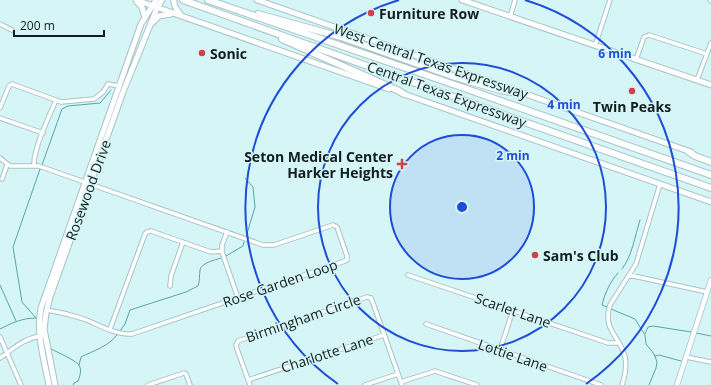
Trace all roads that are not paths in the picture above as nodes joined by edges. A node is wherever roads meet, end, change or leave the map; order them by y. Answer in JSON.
{"nodes":[{"id":1,"x":135,"y":0,"type":"edge"},
{"id":2,"x":156,"y":0,"type":"edge"},
{"id":3,"x":162,"y":0,"type":"edge"},
{"id":4,"x":174,"y":0,"type":"edge"},
{"id":5,"x":208,"y":0,"type":"edge"},
{"id":6,"x":257,"y":0,"type":"edge"},
{"id":7,"x":462,"y":0,"type":"edge"},
{"id":8,"x":515,"y":0,"type":"edge"},
{"id":9,"x":610,"y":0,"type":"edge"},
{"id":10,"x":186,"y":1,"type":"edge"},
{"id":11,"x":155,"y":7,"type":"junction"},
{"id":12,"x":237,"y":10,"type":"junction"},
{"id":13,"x":174,"y":14,"type":"junction"},
{"id":14,"x":182,"y":16,"type":"junction"},
{"id":15,"x":510,"y":17,"type":"junction"},
{"id":16,"x":145,"y":18,"type":"junction"},
{"id":17,"x":0,"y":24,"type":"edge"},
{"id":18,"x":151,"y":24,"type":"junction"},
{"id":19,"x":12,"y":30,"type":"dead end"},
{"id":20,"x":268,"y":31,"type":"junction"},
{"id":21,"x":711,"y":44,"type":"edge"},
{"id":22,"x":595,"y":46,"type":"junction"},
{"id":23,"x":707,"y":54,"type":"junction"},
{"id":24,"x":636,"y":60,"type":"junction"},
{"id":25,"x":697,"y":80,"type":"junction"},
{"id":26,"x":711,"y":85,"type":"edge"},
{"id":27,"x":119,"y":86,"type":"junction"},
{"id":28,"x":519,"y":92,"type":"junction"},
{"id":29,"x":404,"y":94,"type":"junction"},
{"id":30,"x":56,"y":100,"type":"junction"},
{"id":31,"x":0,"y":108,"type":"edge"},
{"id":32,"x":0,"y":118,"type":"edge"},
{"id":33,"x":43,"y":133,"type":"junction"},
{"id":34,"x":689,"y":152,"type":"joint"},
{"id":35,"x":0,"y":158,"type":"edge"},
{"id":36,"x":711,"y":161,"type":"edge"},
{"id":37,"x":7,"y":165,"type":"junction"},
{"id":38,"x":34,"y":166,"type":"junction"},
{"id":39,"x":711,"y":175,"type":"edge"},
{"id":40,"x":2,"y":179,"type":"dead end"},
{"id":41,"x":87,"y":184,"type":"junction"},
{"id":42,"x":660,"y":184,"type":"junction"},
{"id":43,"x":711,"y":188,"type":"edge"},
{"id":44,"x":711,"y":202,"type":"edge"},
{"id":45,"x":227,"y":232,"type":"junction"},
{"id":46,"x":183,"y":242,"type":"junction"},
{"id":47,"x":222,"y":251,"type":"junction"},
{"id":48,"x":408,"y":275,"type":"dead end"},
{"id":49,"x":629,"y":275,"type":"junction"},
{"id":50,"x":711,"y":280,"type":"edge"},
{"id":51,"x":170,"y":286,"type":"dead end"},
{"id":52,"x":707,"y":292,"type":"junction"},
{"id":53,"x":238,"y":298,"type":"junction"},
{"id":54,"x":47,"y":310,"type":"junction"},
{"id":55,"x":513,"y":310,"type":"junction"},
{"id":56,"x":426,"y":324,"type":"dead end"},
{"id":57,"x":110,"y":329,"type":"junction"},
{"id":58,"x":384,"y":334,"type":"junction"},
{"id":59,"x":42,"y":336,"type":"junction"},
{"id":60,"x":0,"y":337,"type":"edge"},
{"id":61,"x":618,"y":343,"type":"junction"},
{"id":62,"x":500,"y":350,"type":"junction"},
{"id":63,"x":8,"y":353,"type":"junction"},
{"id":64,"x":686,"y":357,"type":"junction"},
{"id":65,"x":0,"y":358,"type":"edge"},
{"id":66,"x":711,"y":362,"type":"edge"},
{"id":67,"x":398,"y":374,"type":"junction"},
{"id":68,"x":248,"y":380,"type":"junction"},
{"id":69,"x":401,"y":384,"type":"edge"},
{"id":70,"x":21,"y":385,"type":"edge"},
{"id":71,"x":49,"y":385,"type":"edge"},
{"id":72,"x":55,"y":385,"type":"edge"},
{"id":73,"x":148,"y":385,"type":"edge"},
{"id":74,"x":190,"y":385,"type":"edge"},
{"id":75,"x":250,"y":385,"type":"edge"},
{"id":76,"x":365,"y":385,"type":"edge"},
{"id":77,"x":477,"y":385,"type":"edge"},
{"id":78,"x":601,"y":385,"type":"edge"},
{"id":79,"x":622,"y":385,"type":"edge"},
{"id":80,"x":677,"y":385,"type":"edge"}],
"edges":[{"from":1,"to":11,"type":"main road"},
{"from":1,"to":16,"type":"main road"},
{"from":2,"to":11,"type":"main road","name":"Rosewood Drive"},
{"from":3,"to":11,"type":"main road","name":"Rosewood Drive"},
{"from":4,"to":14,"type":"main road"},
{"from":5,"to":12,"type":"highway","name":"Central Texas Expressway"},
{"from":6,"to":28,"type":"main road","name":"West Central Texas Expressway"},
{"from":7,"to":15,"type":"main road"},
{"from":8,"to":15,"type":"street"},
{"from":9,"to":22,"type":"street"},
{"from":10,"to":20,"type":"highway","name":"Central Texas Expressway"},
{"from":11,"to":13,"type":"main road"},
{"from":11,"to":16,"type":"main road","name":"Rosewood Drive"},
{"from":11,"to":18,"type":"main road","name":"Rosewood Drive"},
{"from":12,"to":28,"type":"highway"},
{"from":12,"to":39,"type":"highway","name":"Central Texas Expressway"},
{"from":13,"to":14,"type":"main road"},
{"from":13,"to":18,"type":"main road"},
{"from":14,"to":29,"type":"main road"},
{"from":15,"to":22,"type":"main road"},
{"from":16,"to":27,"type":"main road","name":"Rosewood Drive"},
{"from":17,"to":19,"type":"street"},
{"from":18,"to":41,"type":"main road","name":"Rosewood Drive"},
{"from":20,"to":29,"type":"highway"},
{"from":20,"to":43,"type":"highway","name":"Central Texas Expressway"},
{"from":21,"to":23,"type":"street"},
{"from":22,"to":24,"type":"main road"},
{"from":23,"to":24,"type":"street"},
{"from":23,"to":25,"type":"street"},
{"from":24,"to":25,"type":"main road"},
{"from":25,"to":26,"type":"main road"},
{"from":27,"to":30,"type":"street"},
{"from":27,"to":41,"type":"main road","name":"Rosewood Drive"},
{"from":28,"to":34,"type":"main road","name":"West Central Texas Expressway"},
{"from":29,"to":42,"type":"main road"},
{"from":30,"to":31,"type":"street"},
{"from":30,"to":33,"type":"street"},
{"from":32,"to":33,"type":"street"},
{"from":33,"to":38,"type":"street"},
{"from":34,"to":36,"type":"highway"},
{"from":35,"to":37,"type":"street"},
{"from":37,"to":38,"type":"street"},
{"from":37,"to":40,"type":"street"},
{"from":38,"to":41,"type":"street","name":"Rose Garden Loop"},
{"from":41,"to":45,"type":"street","name":"Rose Garden Loop"},
{"from":41,"to":54,"type":"main road","name":"Rosewood Drive"},
{"from":41,"to":59,"type":"main road","name":"Rosewood Drive"},
{"from":42,"to":44,"type":"main road"},
{"from":42,"to":49,"type":"street"},
{"from":45,"to":47,"type":"street"},
{"from":45,"to":53,"type":"street","name":"Rose Garden Loop"},
{"from":46,"to":47,"type":"street"},
{"from":46,"to":51,"type":"street"},
{"from":46,"to":57,"type":"street"},
{"from":47,"to":53,"type":"street"},
{"from":48,"to":55,"type":"street","name":"Scarlet Lane"},
{"from":49,"to":52,"type":"street"},
{"from":49,"to":61,"type":"street"},
{"from":50,"to":52,"type":"street"},
{"from":52,"to":64,"type":"street"},
{"from":53,"to":57,"type":"street","name":"Rose Garden Loop"},
{"from":54,"to":57,"type":"street","name":"Rose Garden Loop"},
{"from":54,"to":59,"type":"main road","name":"Rosewood Drive"},
{"from":55,"to":61,"type":"street","name":"Scarlet Lane"},
{"from":55,"to":62,"type":"street"},
{"from":56,"to":62,"type":"street","name":"Lottie Lane"},
{"from":58,"to":67,"type":"street","name":"Birmingham Circle"},
{"from":58,"to":68,"type":"street","name":"Charlotte Lane"},
{"from":58,"to":68,"type":"street","name":"Birmingham Circle"},
{"from":59,"to":63,"type":"street"},
{"from":59,"to":71,"type":"main road","name":"Rosewood Drive"},
{"from":59,"to":72,"type":"main road","name":"Rosewood Drive"},
{"from":60,"to":63,"type":"street"},
{"from":61,"to":79,"type":"street"},
{"from":62,"to":78,"type":"street","name":"Lottie Lane"},
{"from":63,"to":65,"type":"street"},
{"from":63,"to":70,"type":"street"},
{"from":64,"to":66,"type":"street"},
{"from":64,"to":80,"type":"street"},
{"from":67,"to":69,"type":"street","name":"Birmingham Circle"},
{"from":67,"to":76,"type":"street"},
{"from":68,"to":75,"type":"street","name":"Birmingham Circle"},
{"from":69,"to":77,"type":"street"},
{"from":73,"to":74,"type":"street"}]}
